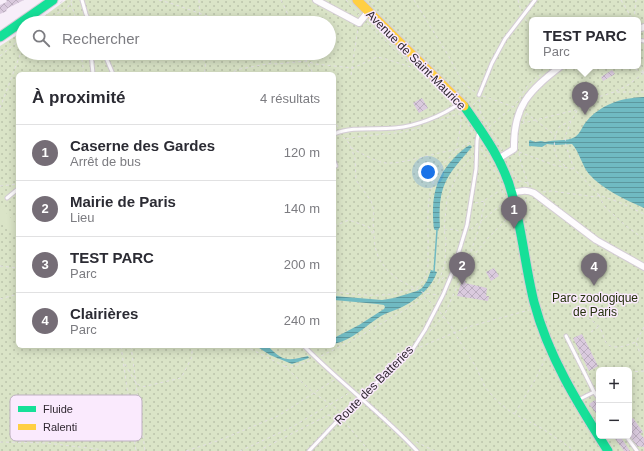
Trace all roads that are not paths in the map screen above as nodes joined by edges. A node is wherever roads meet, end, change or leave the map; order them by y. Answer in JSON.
{"nodes":[{"id":1,"x":52,"y":0,"type":"edge"},
{"id":2,"x":82,"y":0,"type":"edge"},
{"id":3,"x":316,"y":0,"type":"edge"},
{"id":4,"x":357,"y":0,"type":"edge"},
{"id":5,"x":535,"y":0,"type":"edge"},
{"id":6,"x":30,"y":16,"type":"edge"},
{"id":7,"x":86,"y":16,"type":"edge"},
{"id":8,"x":363,"y":18,"type":"junction"},
{"id":9,"x":16,"y":26,"type":"edge"},
{"id":10,"x":0,"y":37,"type":"edge"},
{"id":11,"x":92,"y":60,"type":"edge"},
{"id":12,"x":107,"y":60,"type":"edge"},
{"id":13,"x":557,"y":69,"type":"edge"},
{"id":14,"x":94,"y":72,"type":"edge"},
{"id":15,"x":112,"y":72,"type":"edge"},
{"id":16,"x":479,"y":95,"type":"road end"},
{"id":17,"x":461,"y":102,"type":"junction"},
{"id":18,"x":486,"y":129,"type":"junction"},
{"id":19,"x":336,"y":133,"type":"edge"},
{"id":20,"x":498,"y":159,"type":"junction"},
{"id":21,"x":16,"y":191,"type":"edge"},
{"id":22,"x":512,"y":194,"type":"junction"},
{"id":23,"x":7,"y":198,"type":"dead end"},
{"id":24,"x":644,"y":267,"type":"edge"},
{"id":25,"x":566,"y":336,"type":"dead end"},
{"id":26,"x":306,"y":348,"type":"edge"},
{"id":27,"x":594,"y":392,"type":"junction"},
{"id":28,"x":596,"y":395,"type":"edge"},
{"id":29,"x":360,"y":397,"type":"junction"},
{"id":30,"x":576,"y":401,"type":"junction"},
{"id":31,"x":628,"y":439,"type":"edge"},
{"id":32,"x":309,"y":451,"type":"edge"},
{"id":33,"x":417,"y":451,"type":"edge"},
{"id":34,"x":608,"y":451,"type":"edge"},
{"id":35,"x":637,"y":451,"type":"edge"}],
"edges":[{"from":1,"to":6,"type":"main road"},
{"from":2,"to":7,"type":"lane"},
{"from":3,"to":8,"type":"street"},
{"from":4,"to":8,"type":"main road","name":"Avenue de Saint-Maurice"},
{"from":5,"to":16,"type":"lane"},
{"from":8,"to":17,"type":"main road","name":"Avenue de Saint-Maurice"},
{"from":9,"to":10,"type":"main road"},
{"from":11,"to":14,"type":"lane"},
{"from":12,"to":15,"type":"lane"},
{"from":13,"to":20,"type":"street"},
{"from":17,"to":18,"type":"main road","name":"Avenue de Saint-Maurice"},
{"from":17,"to":19,"type":"lane"},
{"from":18,"to":20,"type":"main road","name":"Avenue de Saint-Maurice"},
{"from":18,"to":29,"type":"lane","name":"Route des Batteries"},
{"from":20,"to":22,"type":"main road","name":"Avenue de Saint-Maurice"},
{"from":21,"to":23,"type":"lane"},
{"from":22,"to":24,"type":"street"},
{"from":22,"to":30,"type":"main road","name":"Avenue de Saint-Maurice"},
{"from":25,"to":27,"type":"lane"},
{"from":26,"to":29,"type":"lane"},
{"from":27,"to":28,"type":"lane"},
{"from":27,"to":30,"type":"lane"},
{"from":29,"to":32,"type":"lane","name":"Route des Batteries"},
{"from":29,"to":33,"type":"lane"},
{"from":30,"to":34,"type":"main road","name":"Avenue de Saint-Maurice"},
{"from":31,"to":35,"type":"lane"}]}
